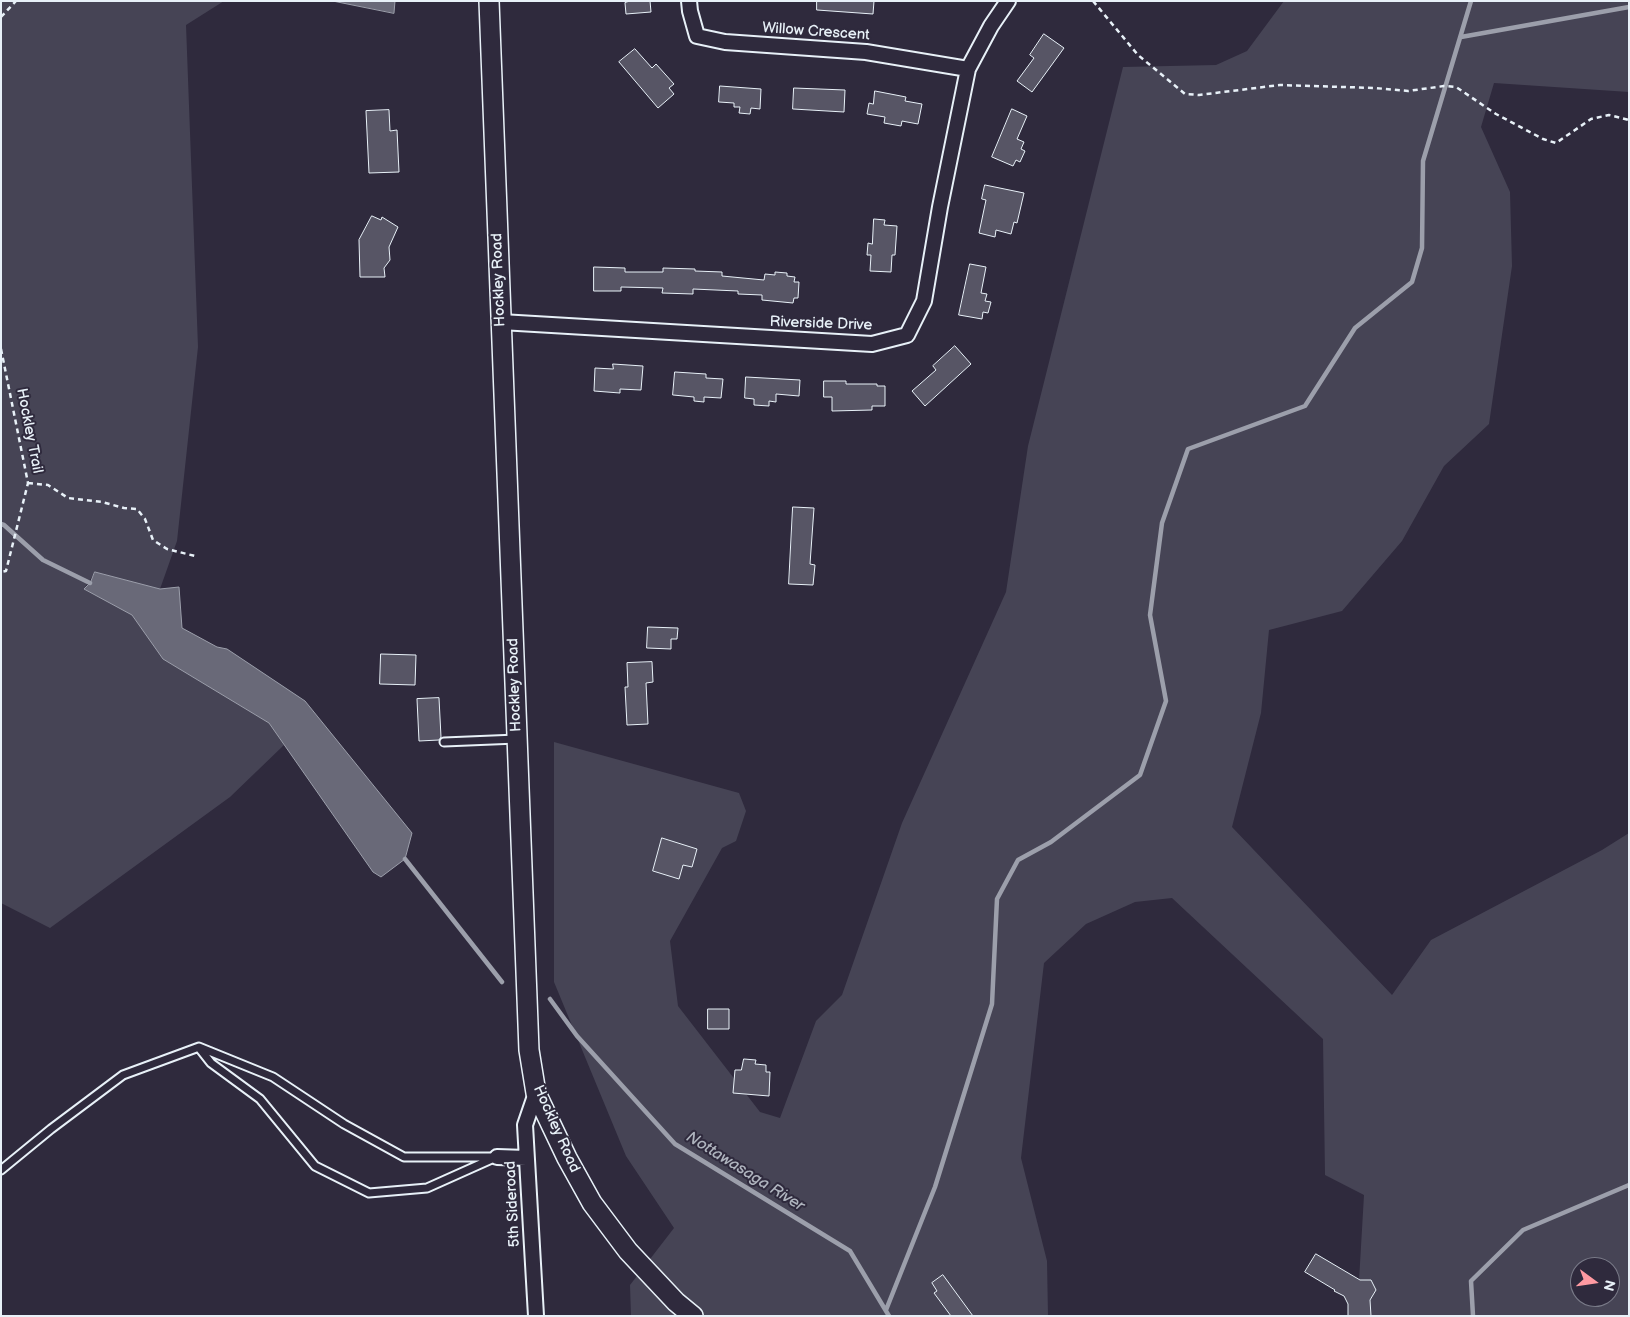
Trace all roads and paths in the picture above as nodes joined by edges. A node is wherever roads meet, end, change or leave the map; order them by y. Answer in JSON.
{"nodes":[{"id":1,"x":16,"y":1,"type":"edge"},
{"id":2,"x":489,"y":1,"type":"edge"},
{"id":3,"x":689,"y":1,"type":"edge"},
{"id":4,"x":1008,"y":1,"type":"edge"},
{"id":5,"x":1093,"y":1,"type":"edge"},
{"id":6,"x":1,"y":18,"type":"edge"},
{"id":7,"x":968,"y":69,"type":"junction"},
{"id":8,"x":1629,"y":120,"type":"edge"},
{"id":9,"x":501,"y":322,"type":"junction"},
{"id":10,"x":1,"y":349,"type":"edge"},
{"id":11,"x":28,"y":483,"type":"junction"},
{"id":12,"x":195,"y":556,"type":"dead end"},
{"id":13,"x":1,"y":572,"type":"edge"},
{"id":14,"x":517,"y":739,"type":"junction"},
{"id":15,"x":444,"y":742,"type":"dead end"},
{"id":16,"x":199,"y":1047,"type":"junction"},
{"id":17,"x":536,"y":1092,"type":"junction"},
{"id":18,"x":497,"y":1157,"type":"junction"},
{"id":19,"x":526,"y":1158,"type":"junction"},
{"id":20,"x":1,"y":1170,"type":"edge"},
{"id":21,"x":536,"y":1316,"type":"edge"},
{"id":22,"x":693,"y":1316,"type":"edge"}],
"edges":[{"from":1,"to":6,"type":"path"},
{"from":2,"to":9,"type":"main road","name":"Hockley Road"},
{"from":3,"to":7,"type":"street","name":"Willow Crescent"},
{"from":4,"to":7,"type":"street","name":"Riverside Drive"},
{"from":5,"to":8,"type":"path"},
{"from":7,"to":9,"type":"street","name":"Riverside Drive"},
{"from":9,"to":14,"type":"main road","name":"Hockley Road"},
{"from":10,"to":11,"type":"path","name":"Hockley Trail"},
{"from":11,"to":12,"type":"path"},
{"from":11,"to":13,"type":"path","name":"Hockley Trail"},
{"from":14,"to":15,"type":"lane"},
{"from":14,"to":17,"type":"main road","name":"Hockley Road"},
{"from":16,"to":18,"type":"lane"},
{"from":16,"to":18,"type":"lane"},
{"from":16,"to":20,"type":"lane"},
{"from":17,"to":19,"type":"street","name":"5th Sideroad"},
{"from":17,"to":22,"type":"main road","name":"Hockley Road"},
{"from":18,"to":19,"type":"street"},
{"from":19,"to":21,"type":"street","name":"5th Sideroad"}]}
